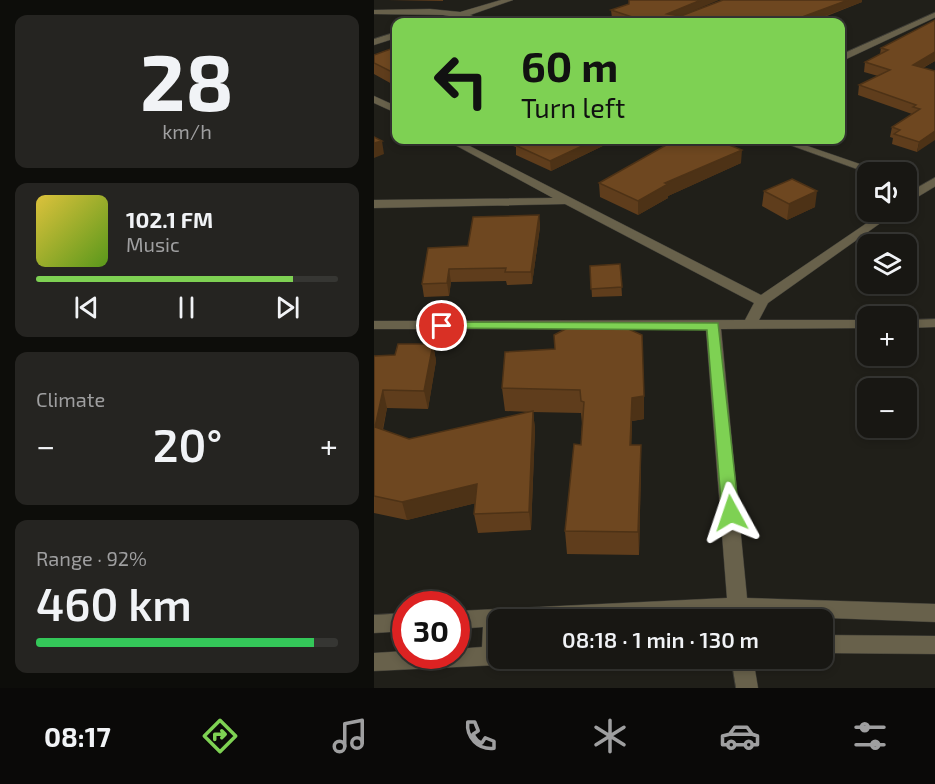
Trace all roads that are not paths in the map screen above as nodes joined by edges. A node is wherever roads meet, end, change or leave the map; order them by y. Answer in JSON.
{"nodes":[{"id":1,"x":509,"y":0,"type":"edge"},
{"id":2,"x":374,"y":12,"type":"edge"},
{"id":3,"x":464,"y":14,"type":"junction"},
{"id":4,"x":935,"y":14,"type":"edge"},
{"id":5,"x":450,"y":18,"type":"edge"},
{"id":6,"x":474,"y":18,"type":"edge"},
{"id":7,"x":392,"y":36,"type":"edge"},
{"id":8,"x":374,"y":42,"type":"edge"},
{"id":9,"x":845,"y":57,"type":"edge"},
{"id":10,"x":374,"y":99,"type":"edge"},
{"id":11,"x":392,"y":109,"type":"edge"},
{"id":12,"x":458,"y":144,"type":"edge"},
{"id":13,"x":793,"y":144,"type":"edge"},
{"id":14,"x":857,"y":165,"type":"edge"},
{"id":15,"x":935,"y":180,"type":"edge"},
{"id":16,"x":917,"y":186,"type":"edge"},
{"id":17,"x":923,"y":188,"type":"junction"},
{"id":18,"x":917,"y":192,"type":"edge"},
{"id":19,"x":565,"y":201,"type":"junction"},
{"id":20,"x":374,"y":204,"type":"edge"},
{"id":21,"x":876,"y":222,"type":"edge"},
{"id":22,"x":762,"y":301,"type":"junction"},
{"id":23,"x":935,"y":323,"type":"edge"},
{"id":24,"x":750,"y":324,"type":"junction"},
{"id":25,"x":857,"y":324,"type":"edge"},
{"id":26,"x":917,"y":324,"type":"edge"},
{"id":27,"x":374,"y":325,"type":"edge"},
{"id":28,"x":713,"y":326,"type":"junction"},
{"id":29,"x":739,"y":609,"type":"edge"},
{"id":30,"x":833,"y":613,"type":"edge"},
{"id":31,"x":935,"y":613,"type":"edge"},
{"id":32,"x":488,"y":618,"type":"edge"},
{"id":33,"x":470,"y":619,"type":"edge"},
{"id":34,"x":392,"y":623,"type":"edge"},
{"id":35,"x":374,"y":624,"type":"edge"},
{"id":36,"x":833,"y":644,"type":"edge"},
{"id":37,"x":935,"y":645,"type":"edge"},
{"id":38,"x":488,"y":656,"type":"edge"},
{"id":39,"x":374,"y":662,"type":"edge"},
{"id":40,"x":744,"y":669,"type":"edge"},
{"id":41,"x":747,"y":688,"type":"edge"}],
"edges":[{"from":1,"to":3,"type":"street"},
{"from":2,"to":3,"type":"street"},
{"from":3,"to":5,"type":"street"},
{"from":3,"to":6,"type":"street"},
{"from":4,"to":9,"type":"street"},
{"from":7,"to":8,"type":"street"},
{"from":10,"to":11,"type":"street"},
{"from":12,"to":19,"type":"street"},
{"from":13,"to":14,"type":"street"},
{"from":15,"to":17,"type":"street"},
{"from":16,"to":17,"type":"street"},
{"from":17,"to":18,"type":"street"},
{"from":19,"to":20,"type":"street"},
{"from":19,"to":22,"type":"street"},
{"from":21,"to":22,"type":"street"},
{"from":22,"to":24,"type":"street"},
{"from":23,"to":26,"type":"street"},
{"from":24,"to":25,"type":"street"},
{"from":24,"to":28,"type":"street"},
{"from":27,"to":28,"type":"street"},
{"from":28,"to":29,"type":"street"},
{"from":30,"to":31,"type":"street"},
{"from":32,"to":33,"type":"street"},
{"from":34,"to":35,"type":"street"},
{"from":36,"to":37,"type":"street"},
{"from":38,"to":39,"type":"street"},
{"from":40,"to":41,"type":"street"}]}
